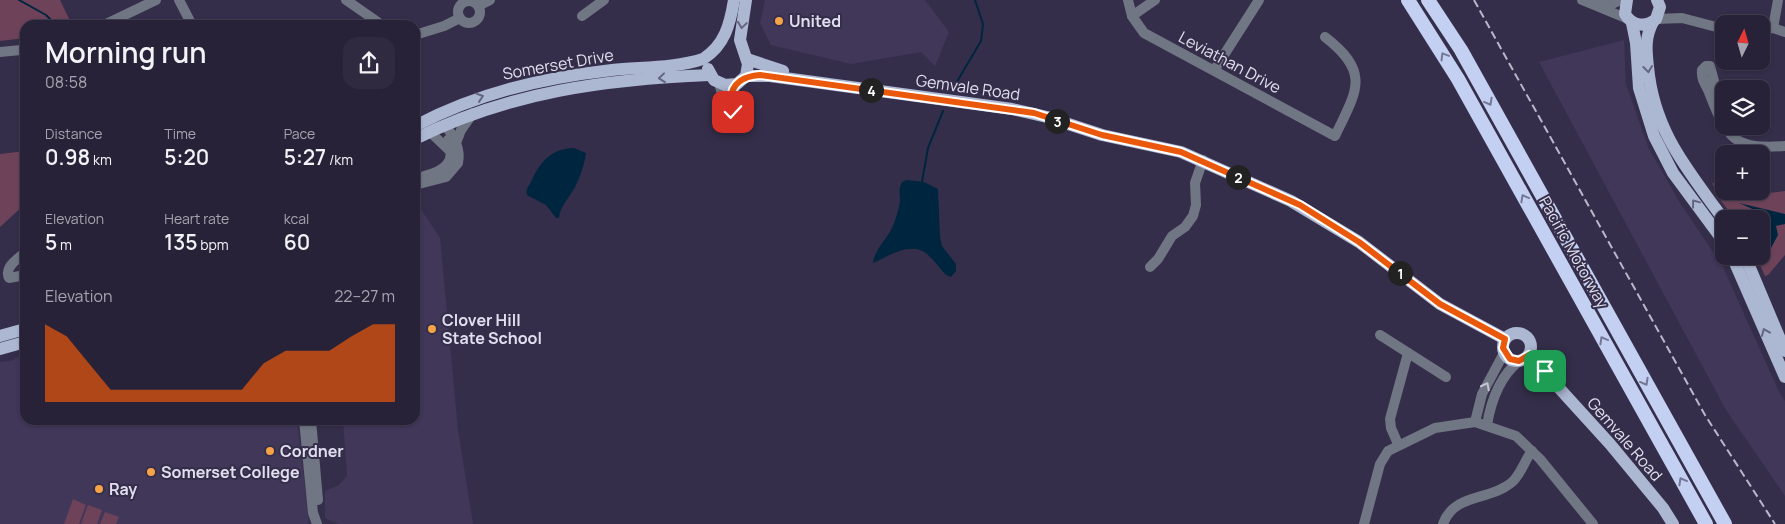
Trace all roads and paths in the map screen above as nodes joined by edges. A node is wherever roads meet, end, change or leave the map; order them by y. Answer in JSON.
{"nodes":[{"id":1,"x":156,"y":0,"type":"edge"},
{"id":2,"x":179,"y":0,"type":"edge"},
{"id":3,"x":346,"y":0,"type":"edge"},
{"id":4,"x":490,"y":0,"type":"edge"},
{"id":5,"x":604,"y":0,"type":"edge"},
{"id":6,"x":734,"y":0,"type":"edge"},
{"id":7,"x":746,"y":0,"type":"edge"},
{"id":8,"x":1128,"y":0,"type":"edge"},
{"id":9,"x":1155,"y":0,"type":"edge"},
{"id":10,"x":1259,"y":0,"type":"edge"},
{"id":11,"x":1408,"y":0,"type":"edge"},
{"id":12,"x":1428,"y":0,"type":"edge"},
{"id":13,"x":1621,"y":0,"type":"edge"},
{"id":14,"x":1627,"y":0,"type":"edge"},
{"id":15,"x":1658,"y":0,"type":"edge"},
{"id":16,"x":1778,"y":0,"type":"edge"},
{"id":17,"x":464,"y":1,"type":"edge"},
{"id":18,"x":1586,"y":2,"type":"edge"},
{"id":19,"x":478,"y":6,"type":"junction"},
{"id":20,"x":582,"y":16,"type":"dead end"},
{"id":21,"x":1132,"y":16,"type":"junction"},
{"id":22,"x":460,"y":18,"type":"junction"},
{"id":23,"x":1682,"y":18,"type":"junction"},
{"id":24,"x":114,"y":20,"type":"edge"},
{"id":25,"x":189,"y":20,"type":"edge"},
{"id":26,"x":375,"y":20,"type":"edge"},
{"id":27,"x":1655,"y":20,"type":"junction"},
{"id":28,"x":1630,"y":21,"type":"junction"},
{"id":29,"x":1715,"y":27,"type":"edge"},
{"id":30,"x":1770,"y":28,"type":"edge"},
{"id":31,"x":1773,"y":28,"type":"junction"},
{"id":32,"x":1785,"y":32,"type":"edge"},
{"id":33,"x":420,"y":33,"type":"edge"},
{"id":34,"x":1325,"y":38,"type":"dead end"},
{"id":35,"x":20,"y":50,"type":"edge"},
{"id":36,"x":714,"y":51,"type":"junction"},
{"id":37,"x":0,"y":52,"type":"edge"},
{"id":38,"x":745,"y":55,"type":"junction"},
{"id":39,"x":1215,"y":70,"type":"junction"},
{"id":40,"x":715,"y":79,"type":"junction"},
{"id":41,"x":741,"y":80,"type":"junction"},
{"id":42,"x":849,"y":87,"type":"junction"},
{"id":43,"x":1711,"y":97,"type":"dead end"},
{"id":44,"x":474,"y":112,"type":"junction"},
{"id":45,"x":441,"y":119,"type":"junction"},
{"id":46,"x":420,"y":125,"type":"edge"},
{"id":47,"x":430,"y":132,"type":"junction"},
{"id":48,"x":420,"y":137,"type":"edge"},
{"id":49,"x":1785,"y":146,"type":"edge"},
{"id":50,"x":454,"y":148,"type":"junction"},
{"id":51,"x":1203,"y":160,"type":"junction"},
{"id":52,"x":420,"y":176,"type":"edge"},
{"id":53,"x":420,"y":184,"type":"edge"},
{"id":54,"x":1716,"y":210,"type":"edge"},
{"id":55,"x":1715,"y":230,"type":"edge"},
{"id":56,"x":20,"y":257,"type":"edge"},
{"id":57,"x":1736,"y":265,"type":"edge"},
{"id":58,"x":1749,"y":265,"type":"edge"},
{"id":59,"x":1150,"y":267,"type":"dead end"},
{"id":60,"x":20,"y":276,"type":"edge"},
{"id":61,"x":20,"y":330,"type":"edge"},
{"id":62,"x":1380,"y":335,"type":"dead end"},
{"id":63,"x":0,"y":336,"type":"edge"},
{"id":64,"x":1505,"y":339,"type":"junction"},
{"id":65,"x":20,"y":343,"type":"edge"},
{"id":66,"x":0,"y":349,"type":"edge"},
{"id":67,"x":1785,"y":351,"type":"edge"},
{"id":68,"x":1408,"y":353,"type":"junction"},
{"id":69,"x":1504,"y":353,"type":"junction"},
{"id":70,"x":1524,"y":358,"type":"junction"},
{"id":71,"x":1446,"y":377,"type":"dead end"},
{"id":72,"x":1785,"y":377,"type":"edge"},
{"id":73,"x":1475,"y":422,"type":"junction"},
{"id":74,"x":304,"y":425,"type":"edge"},
{"id":75,"x":312,"y":425,"type":"edge"},
{"id":76,"x":1487,"y":425,"type":"junction"},
{"id":77,"x":1398,"y":444,"type":"junction"},
{"id":78,"x":1532,"y":451,"type":"junction"},
{"id":79,"x":317,"y":524,"type":"edge"},
{"id":80,"x":1364,"y":524,"type":"edge"},
{"id":81,"x":1443,"y":524,"type":"edge"},
{"id":82,"x":1593,"y":524,"type":"edge"},
{"id":83,"x":1673,"y":524,"type":"edge"},
{"id":84,"x":1706,"y":524,"type":"edge"},
{"id":85,"x":1725,"y":524,"type":"edge"}],
"edges":[{"from":1,"to":24,"type":"street"},
{"from":2,"to":25,"type":"street"},
{"from":3,"to":26,"type":"street"},
{"from":4,"to":19,"type":"street"},
{"from":5,"to":20,"type":"street"},
{"from":6,"to":36,"type":"main road"},
{"from":7,"to":38,"type":"main road","one_way":true},
{"from":8,"to":21,"type":"street","name":"Leviathan Drive"},
{"from":9,"to":21,"type":"street"},
{"from":10,"to":39,"type":"street"},
{"from":84,"to":11,"type":"highway","name":"Pacific Motorway","one_way":true},
{"from":12,"to":85,"type":"highway","name":"Pacific Motorway","one_way":true},
{"from":13,"to":18,"type":"street"},
{"from":14,"to":28,"type":"main road"},
{"from":15,"to":23,"type":"street"},
{"from":15,"to":27,"type":"main road"},
{"from":16,"to":31,"type":"street"},
{"from":17,"to":19,"type":"street"},
{"from":17,"to":22,"type":"street"},
{"from":18,"to":28,"type":"street"},
{"from":19,"to":22,"type":"street"},
{"from":21,"to":39,"type":"street","name":"Leviathan Drive"},
{"from":22,"to":33,"type":"street"},
{"from":23,"to":27,"type":"street"},
{"from":23,"to":29,"type":"street"},
{"from":27,"to":28,"type":"main road"},
{"from":27,"to":54,"type":"main road","one_way":true},
{"from":55,"to":28,"type":"main road","one_way":true},
{"from":30,"to":31,"type":"street"},
{"from":31,"to":32,"type":"street"},
{"from":34,"to":39,"type":"street","name":"Leviathan Drive"},
{"from":35,"to":37,"type":"street"},
{"from":36,"to":38,"type":"main road","name":"Somerset Drive"},
{"from":36,"to":40,"type":"main road"},
{"from":45,"to":36,"type":"main road","name":"Somerset Drive","one_way":true},
{"from":38,"to":41,"type":"main road"},
{"from":38,"to":42,"type":"main road","name":"Gemvale Road"},
{"from":40,"to":41,"type":"main road","name":"Somerset Drive"},
{"from":40,"to":41,"type":"street"},
{"from":40,"to":44,"type":"main road","name":"Somerset Drive","one_way":true},
{"from":41,"to":42,"type":"main road","name":"Gemvale Road"},
{"from":42,"to":51,"type":"main road","name":"Gemvale Road"},
{"from":43,"to":49,"type":"street"},
{"from":44,"to":45,"type":"main road","name":"Somerset Drive"},
{"from":44,"to":50,"type":"street"},
{"from":45,"to":46,"type":"main road","name":"Somerset Drive"},
{"from":45,"to":47,"type":"main road","name":"Somerset Drive"},
{"from":45,"to":50,"type":"street"},
{"from":47,"to":48,"type":"main road","name":"Somerset Drive"},
{"from":47,"to":50,"type":"street"},
{"from":50,"to":52,"type":"street"},
{"from":50,"to":53,"type":"street"},
{"from":51,"to":59,"type":"street"},
{"from":51,"to":64,"type":"main road","name":"Gemvale Road"},
{"from":56,"to":60,"type":"street"},
{"from":72,"to":57,"type":"main road","one_way":true},
{"from":58,"to":67,"type":"main road"},
{"from":61,"to":63,"type":"main road"},
{"from":62,"to":68,"type":"street"},
{"from":64,"to":69,"type":"main road"},
{"from":64,"to":70,"type":"main road"},
{"from":65,"to":66,"type":"main road"},
{"from":68,"to":71,"type":"street"},
{"from":68,"to":77,"type":"street"},
{"from":69,"to":70,"type":"main road"},
{"from":73,"to":69,"type":"street","one_way":true},
{"from":70,"to":76,"type":"street"},
{"from":70,"to":83,"type":"main road","name":"Gemvale Road"},
{"from":73,"to":76,"type":"street"},
{"from":73,"to":77,"type":"street"},
{"from":74,"to":79,"type":"street"},
{"from":75,"to":79,"type":"street"},
{"from":76,"to":78,"type":"street"},
{"from":77,"to":80,"type":"street"},
{"from":78,"to":81,"type":"street"},
{"from":78,"to":82,"type":"street"}]}
